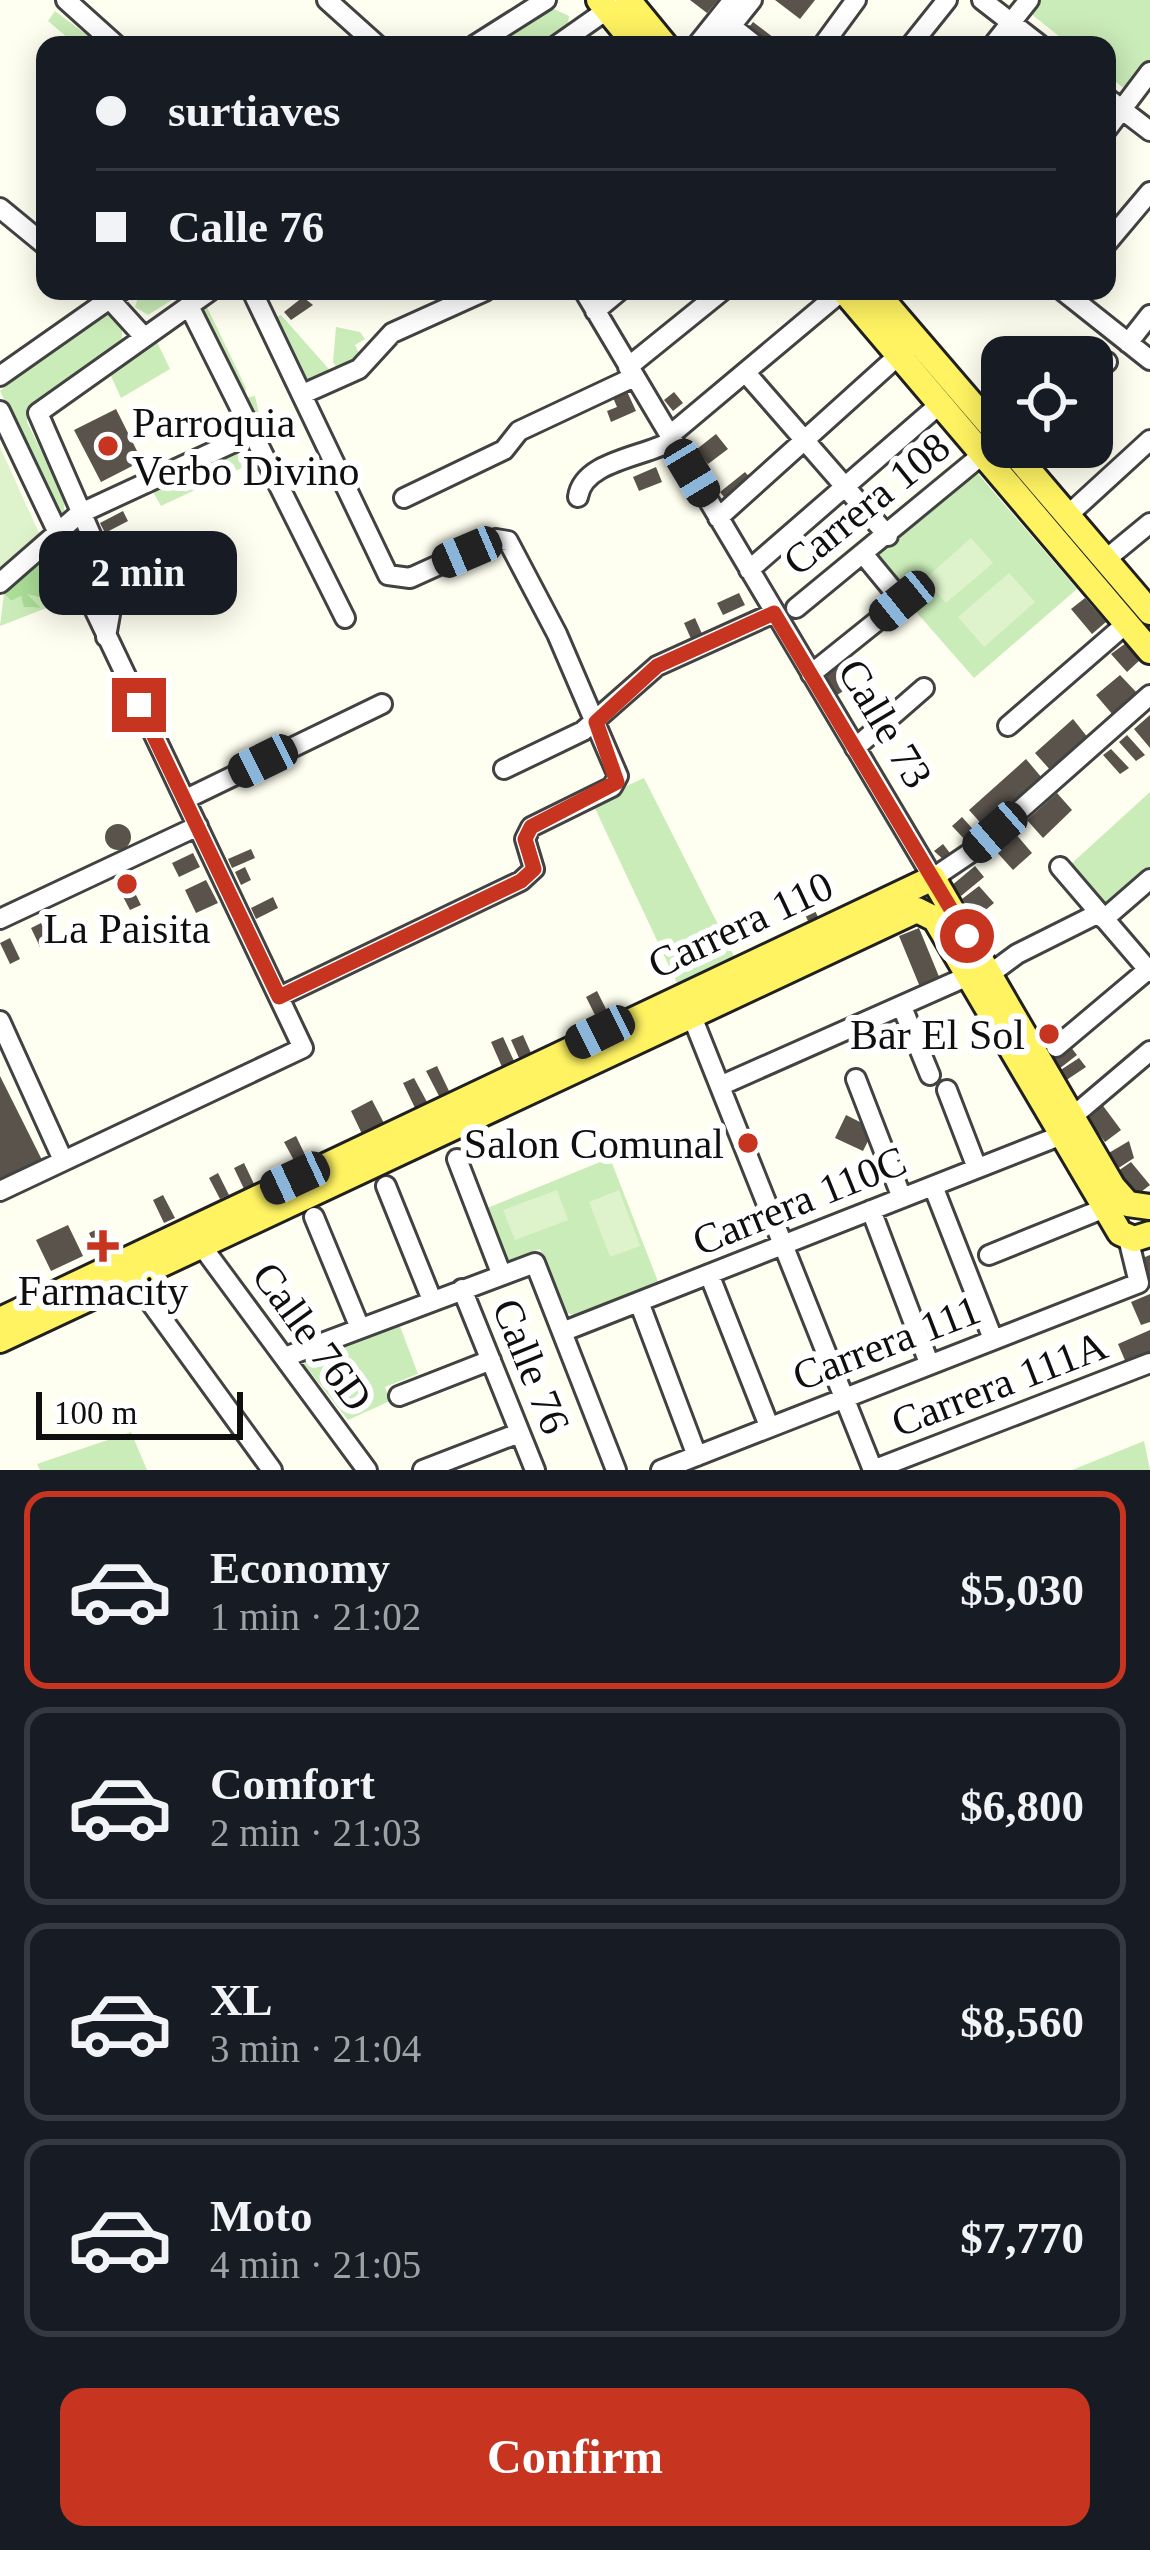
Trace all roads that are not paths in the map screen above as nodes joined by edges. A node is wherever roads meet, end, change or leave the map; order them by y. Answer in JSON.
{"nodes":[{"id":1,"x":327,"y":0,"type":"edge"},
{"id":2,"x":546,"y":0,"type":"edge"},
{"id":3,"x":733,"y":0,"type":"edge"},
{"id":4,"x":752,"y":0,"type":"edge"},
{"id":5,"x":856,"y":0,"type":"edge"},
{"id":6,"x":946,"y":0,"type":"edge"},
{"id":7,"x":982,"y":0,"type":"edge"},
{"id":8,"x":1029,"y":0,"type":"edge"},
{"id":9,"x":69,"y":1,"type":"edge"},
{"id":10,"x":614,"y":2,"type":"edge"},
{"id":11,"x":1011,"y":22,"type":"junction"},
{"id":12,"x":731,"y":26,"type":"junction"},
{"id":13,"x":106,"y":36,"type":"edge"},
{"id":14,"x":366,"y":36,"type":"edge"},
{"id":15,"x":489,"y":36,"type":"edge"},
{"id":16,"x":569,"y":36,"type":"edge"},
{"id":17,"x":631,"y":36,"type":"edge"},
{"id":18,"x":654,"y":36,"type":"edge"},
{"id":19,"x":704,"y":36,"type":"edge"},
{"id":20,"x":723,"y":36,"type":"edge"},
{"id":21,"x":744,"y":36,"type":"edge"},
{"id":22,"x":830,"y":36,"type":"edge"},
{"id":23,"x":918,"y":36,"type":"edge"},
{"id":24,"x":1000,"y":36,"type":"edge"},
{"id":25,"x":1029,"y":36,"type":"edge"},
{"id":26,"x":1150,"y":73,"type":"edge"},
{"id":27,"x":1116,"y":102,"type":"edge"},
{"id":28,"x":1116,"y":106,"type":"edge"},
{"id":29,"x":1150,"y":131,"type":"edge"},
{"id":30,"x":1150,"y":192,"type":"edge"},
{"id":31,"x":0,"y":208,"type":"edge"},
{"id":32,"x":1116,"y":232,"type":"edge"},
{"id":33,"x":36,"y":238,"type":"edge"},
{"id":34,"x":103,"y":300,"type":"edge"},
{"id":35,"x":116,"y":300,"type":"edge"},
{"id":36,"x":197,"y":300,"type":"edge"},
{"id":37,"x":256,"y":300,"type":"edge"},
{"id":38,"x":465,"y":300,"type":"edge"},
{"id":39,"x":589,"y":300,"type":"edge"},
{"id":40,"x":608,"y":300,"type":"edge"},
{"id":41,"x":712,"y":300,"type":"edge"},
{"id":42,"x":832,"y":300,"type":"edge"},
{"id":43,"x":851,"y":300,"type":"edge"},
{"id":44,"x":885,"y":300,"type":"edge"},
{"id":45,"x":1075,"y":300,"type":"edge"},
{"id":46,"x":189,"y":306,"type":"junction"},
{"id":47,"x":595,"y":311,"type":"junction"},
{"id":48,"x":1150,"y":315,"type":"edge"},
{"id":49,"x":145,"y":337,"type":"junction"},
{"id":50,"x":1128,"y":343,"type":"junction"},
{"id":51,"x":899,"y":355,"type":"junction"},
{"id":52,"x":1150,"y":360,"type":"edge"},
{"id":53,"x":631,"y":372,"type":"junction"},
{"id":54,"x":746,"y":374,"type":"junction"},
{"id":55,"x":0,"y":376,"type":"edge"},
{"id":56,"x":303,"y":394,"type":"junction"},
{"id":57,"x":940,"y":404,"type":"junction"},
{"id":58,"x":0,"y":411,"type":"edge"},
{"id":59,"x":981,"y":432,"type":"edge"},
{"id":60,"x":254,"y":433,"type":"junction"},
{"id":61,"x":670,"y":438,"type":"junction"},
{"id":62,"x":981,"y":438,"type":"edge"},
{"id":63,"x":802,"y":440,"type":"junction"},
{"id":64,"x":1150,"y":440,"type":"edge"},
{"id":65,"x":981,"y":456,"type":"edge"},
{"id":66,"x":1011,"y":468,"type":"edge"},
{"id":67,"x":1027,"y":468,"type":"edge"},
{"id":68,"x":842,"y":486,"type":"junction"},
{"id":69,"x":578,"y":497,"type":"dead end"},
{"id":70,"x":404,"y":498,"type":"dead end"},
{"id":71,"x":79,"y":514,"type":"junction"},
{"id":72,"x":1067,"y":516,"type":"junction"},
{"id":73,"x":718,"y":518,"type":"junction"},
{"id":74,"x":1150,"y":523,"type":"edge"},
{"id":75,"x":57,"y":533,"type":"junction"},
{"id":76,"x":888,"y":536,"type":"junction"},
{"id":77,"x":863,"y":555,"type":"junction"},
{"id":78,"x":1105,"y":560,"type":"junction"},
{"id":79,"x":749,"y":570,"type":"junction"},
{"id":80,"x":0,"y":583,"type":"edge"},
{"id":81,"x":796,"y":608,"type":"dead end"},
{"id":82,"x":1143,"y":610,"type":"edge"},
{"id":83,"x":774,"y":613,"type":"junction"},
{"id":84,"x":345,"y":618,"type":"dead end"},
{"id":85,"x":106,"y":637,"type":"junction"},
{"id":86,"x":1150,"y":651,"type":"edge"},
{"id":87,"x":811,"y":674,"type":"junction"},
{"id":88,"x":924,"y":688,"type":"dead end"},
{"id":89,"x":1150,"y":695,"type":"edge"},
{"id":90,"x":382,"y":704,"type":"dead end"},
{"id":91,"x":596,"y":722,"type":"junction"},
{"id":92,"x":1008,"y":726,"type":"dead end"},
{"id":93,"x":855,"y":748,"type":"junction"},
{"id":94,"x":504,"y":769,"type":"dead end"},
{"id":95,"x":186,"y":799,"type":"junction"},
{"id":96,"x":198,"y":826,"type":"junction"},
{"id":97,"x":1060,"y":867,"type":"dead end"},
{"id":98,"x":933,"y":878,"type":"junction"},
{"id":99,"x":1150,"y":879,"type":"edge"},
{"id":100,"x":922,"y":910,"type":"joint"},
{"id":101,"x":1102,"y":916,"type":"junction"},
{"id":102,"x":0,"y":919,"type":"edge"},
{"id":103,"x":1149,"y":970,"type":"edge"},
{"id":104,"x":979,"y":975,"type":"junction"},
{"id":105,"x":279,"y":997,"type":"junction"},
{"id":106,"x":902,"y":1006,"type":"junction"},
{"id":107,"x":691,"y":1014,"type":"junction"},
{"id":108,"x":0,"y":1022,"type":"edge"},
{"id":109,"x":1056,"y":1047,"type":"dead end"},
{"id":110,"x":1147,"y":1060,"type":"edge"},
{"id":111,"x":930,"y":1075,"type":"dead end"},
{"id":112,"x":856,"y":1078,"type":"dead end"},
{"id":113,"x":722,"y":1085,"type":"junction"},
{"id":114,"x":946,"y":1090,"type":"dead end"},
{"id":115,"x":1067,"y":1126,"type":"junction"},
{"id":116,"x":457,"y":1159,"type":"dead end"},
{"id":117,"x":63,"y":1160,"type":"junction"},
{"id":118,"x":977,"y":1168,"type":"junction"},
{"id":119,"x":386,"y":1186,"type":"dead end"},
{"id":120,"x":933,"y":1186,"type":"junction"},
{"id":121,"x":0,"y":1191,"type":"edge"},
{"id":122,"x":902,"y":1198,"type":"junction"},
{"id":123,"x":1112,"y":1202,"type":"junction"},
{"id":124,"x":1150,"y":1207,"type":"edge"},
{"id":125,"x":871,"y":1210,"type":"junction"},
{"id":126,"x":314,"y":1217,"type":"dead end"},
{"id":127,"x":1139,"y":1236,"type":"edge"},
{"id":128,"x":201,"y":1245,"type":"junction"},
{"id":129,"x":784,"y":1245,"type":"junction"},
{"id":130,"x":988,"y":1255,"type":"dead end"},
{"id":131,"x":501,"y":1273,"type":"junction"},
{"id":132,"x":709,"y":1274,"type":"junction"},
{"id":133,"x":132,"y":1277,"type":"junction"},
{"id":134,"x":95,"y":1285,"type":"junction"},
{"id":135,"x":462,"y":1289,"type":"junction"},
{"id":136,"x":432,"y":1300,"type":"junction"},
{"id":137,"x":639,"y":1302,"type":"junction"},
{"id":138,"x":0,"y":1320,"type":"edge"},
{"id":139,"x":360,"y":1328,"type":"junction"},
{"id":140,"x":562,"y":1333,"type":"junction"},
{"id":141,"x":993,"y":1339,"type":"junction"},
{"id":142,"x":0,"y":1340,"type":"edge"},
{"id":143,"x":285,"y":1358,"type":"junction"},
{"id":144,"x":491,"y":1360,"type":"junction"},
{"id":145,"x":929,"y":1363,"type":"junction"},
{"id":146,"x":1150,"y":1363,"type":"edge"},
{"id":147,"x":399,"y":1396,"type":"dead end"},
{"id":148,"x":843,"y":1396,"type":"junction"},
{"id":149,"x":769,"y":1426,"type":"junction"},
{"id":150,"x":519,"y":1432,"type":"junction"},
{"id":151,"x":697,"y":1456,"type":"junction"},
{"id":152,"x":272,"y":1470,"type":"edge"},
{"id":153,"x":367,"y":1470,"type":"edge"},
{"id":154,"x":423,"y":1470,"type":"edge"},
{"id":155,"x":535,"y":1470,"type":"edge"},
{"id":156,"x":616,"y":1470,"type":"edge"},
{"id":157,"x":661,"y":1470,"type":"edge"},
{"id":158,"x":873,"y":1470,"type":"edge"}],
"edges":[{"from":1,"to":14,"type":"street"},
{"from":2,"to":15,"type":"street"},
{"from":3,"to":19,"type":"street"},
{"from":4,"to":12,"type":"street"},
{"from":5,"to":22,"type":"street"},
{"from":6,"to":23,"type":"street"},
{"from":7,"to":11,"type":"street"},
{"from":8,"to":11,"type":"street"},
{"from":9,"to":13,"type":"street"},
{"from":10,"to":16,"type":"street"},
{"from":10,"to":17,"type":"main road"},
{"from":10,"to":18,"type":"main road"},
{"from":11,"to":24,"type":"street"},
{"from":11,"to":25,"type":"street"},
{"from":12,"to":20,"type":"street"},
{"from":12,"to":21,"type":"street"},
{"from":26,"to":27,"type":"street"},
{"from":28,"to":29,"type":"street"},
{"from":30,"to":32,"type":"street"},
{"from":31,"to":33,"type":"street"},
{"from":34,"to":55,"type":"street"},
{"from":35,"to":49,"type":"street"},
{"from":36,"to":46,"type":"street"},
{"from":37,"to":56,"type":"street"},
{"from":38,"to":56,"type":"street"},
{"from":39,"to":47,"type":"street","name":"Calle 73"},
{"from":40,"to":47,"type":"street"},
{"from":41,"to":53,"type":"street"},
{"from":42,"to":54,"type":"street"},
{"from":43,"to":51,"type":"main road"},
{"from":44,"to":59,"type":"main road"},
{"from":45,"to":50,"type":"street"},
{"from":46,"to":49,"type":"street"},
{"from":46,"to":60,"type":"street"},
{"from":47,"to":53,"type":"street","name":"Calle 73"},
{"from":48,"to":50,"type":"street"},
{"from":49,"to":71,"type":"street"},
{"from":50,"to":52,"type":"street"},
{"from":51,"to":57,"type":"main road"},
{"from":51,"to":63,"type":"street"},
{"from":53,"to":61,"type":"street","name":"Calle 73"},
{"from":53,"to":70,"type":"street"},
{"from":54,"to":61,"type":"street"},
{"from":54,"to":63,"type":"street"},
{"from":56,"to":91,"type":"street"},
{"from":57,"to":62,"type":"main road"},
{"from":57,"to":68,"type":"street"},
{"from":58,"to":75,"type":"street"},
{"from":60,"to":71,"type":"street"},
{"from":60,"to":84,"type":"street"},
{"from":61,"to":69,"type":"street"},
{"from":61,"to":73,"type":"street","name":"Calle 73"},
{"from":63,"to":68,"type":"street"},
{"from":63,"to":73,"type":"street"},
{"from":64,"to":72,"type":"street"},
{"from":65,"to":76,"type":"street","name":"Carrera 108"},
{"from":66,"to":82,"type":"main road"},
{"from":67,"to":72,"type":"main road"},
{"from":68,"to":76,"type":"street"},
{"from":68,"to":79,"type":"street"},
{"from":71,"to":75,"type":"street"},
{"from":71,"to":85,"type":"street"},
{"from":72,"to":78,"type":"main road"},
{"from":73,"to":79,"type":"street","name":"Calle 73"},
{"from":74,"to":78,"type":"street"},
{"from":75,"to":80,"type":"street"},
{"from":75,"to":85,"type":"street"},
{"from":76,"to":77,"type":"street","name":"Carrera 108"},
{"from":77,"to":81,"type":"street","name":"Carrera 108"},
{"from":77,"to":87,"type":"street"},
{"from":78,"to":82,"type":"main road"},
{"from":79,"to":83,"type":"street","name":"Calle 73"},
{"from":82,"to":86,"type":"main road"},
{"from":82,"to":92,"type":"street"},
{"from":83,"to":87,"type":"street","name":"Calle 73"},
{"from":83,"to":91,"type":"street","name":"Carrera 108"},
{"from":85,"to":95,"type":"street"},
{"from":87,"to":93,"type":"street","name":"Calle 73"},
{"from":88,"to":93,"type":"street"},
{"from":89,"to":98,"type":"street","name":"Carrera 110"},
{"from":90,"to":95,"type":"street"},
{"from":91,"to":94,"type":"street","name":"Carrera 108"},
{"from":91,"to":105,"type":"street"},
{"from":93,"to":98,"type":"street","name":"Calle 73"},
{"from":95,"to":96,"type":"street"},
{"from":96,"to":102,"type":"street"},
{"from":96,"to":105,"type":"street"},
{"from":97,"to":101,"type":"street"},
{"from":98,"to":104,"type":"main road","name":"Calle 73"},
{"from":98,"to":134,"type":"main road","name":"Carrera 110"},
{"from":99,"to":101,"type":"street"},
{"from":100,"to":104,"type":"main road","name":"Calle 73"},
{"from":100,"to":107,"type":"main road","name":"Carrera 110"},
{"from":101,"to":103,"type":"street"},
{"from":101,"to":104,"type":"street"},
{"from":103,"to":109,"type":"street"},
{"from":104,"to":106,"type":"street"},
{"from":104,"to":115,"type":"main road","name":"Calle 73"},
{"from":105,"to":117,"type":"street"},
{"from":106,"to":111,"type":"street"},
{"from":106,"to":113,"type":"street"},
{"from":107,"to":113,"type":"street"},
{"from":107,"to":128,"type":"main road","name":"Carrera 110"},
{"from":108,"to":117,"type":"street"},
{"from":110,"to":115,"type":"street","name":"Carrera 110C"},
{"from":112,"to":122,"type":"street"},
{"from":113,"to":129,"type":"street"},
{"from":114,"to":118,"type":"street"},
{"from":115,"to":118,"type":"street","name":"Carrera 110C"},
{"from":115,"to":123,"type":"main road","name":"Calle 73"},
{"from":116,"to":131,"type":"street"},
{"from":117,"to":121,"type":"street"},
{"from":118,"to":120,"type":"street","name":"Carrera 110C"},
{"from":119,"to":136,"type":"street"},
{"from":120,"to":122,"type":"street","name":"Carrera 110C"},
{"from":120,"to":141,"type":"street"},
{"from":122,"to":125,"type":"street","name":"Carrera 110C"},
{"from":123,"to":124,"type":"main road"},
{"from":123,"to":127,"type":"main road","name":"Calle 73"},
{"from":123,"to":130,"type":"street"},
{"from":125,"to":129,"type":"street","name":"Carrera 110C"},
{"from":125,"to":145,"type":"street"},
{"from":126,"to":139,"type":"street"},
{"from":127,"to":141,"type":"street","name":"Carrera 111"},
{"from":128,"to":133,"type":"main road","name":"Carrera 110"},
{"from":128,"to":143,"type":"street","name":"Calle 76D"},
{"from":129,"to":132,"type":"street","name":"Carrera 110C"},
{"from":129,"to":148,"type":"street"},
{"from":131,"to":135,"type":"street"},
{"from":131,"to":140,"type":"street"},
{"from":132,"to":137,"type":"street","name":"Carrera 110C"},
{"from":132,"to":149,"type":"street"},
{"from":133,"to":134,"type":"main road","name":"Carrera 110"},
{"from":133,"to":152,"type":"street"},
{"from":134,"to":138,"type":"main road","name":"Carrera 110"},
{"from":134,"to":142,"type":"main road","name":"Carrera 110"},
{"from":135,"to":136,"type":"street"},
{"from":135,"to":144,"type":"street","name":"Calle 76"},
{"from":136,"to":139,"type":"street"},
{"from":137,"to":140,"type":"street","name":"Carrera 110C"},
{"from":137,"to":151,"type":"street"},
{"from":139,"to":143,"type":"street"},
{"from":140,"to":156,"type":"street"},
{"from":141,"to":145,"type":"street","name":"Carrera 111"},
{"from":143,"to":153,"type":"street","name":"Calle 76D"},
{"from":144,"to":147,"type":"street"},
{"from":144,"to":150,"type":"street","name":"Calle 76"},
{"from":145,"to":148,"type":"street","name":"Carrera 111"},
{"from":146,"to":158,"type":"street","name":"Carrera 111A"},
{"from":148,"to":149,"type":"street","name":"Carrera 111"},
{"from":148,"to":158,"type":"street"},
{"from":149,"to":151,"type":"street","name":"Carrera 111"},
{"from":150,"to":154,"type":"street"},
{"from":150,"to":155,"type":"street","name":"Calle 76"},
{"from":151,"to":157,"type":"street","name":"Carrera 111"}]}
